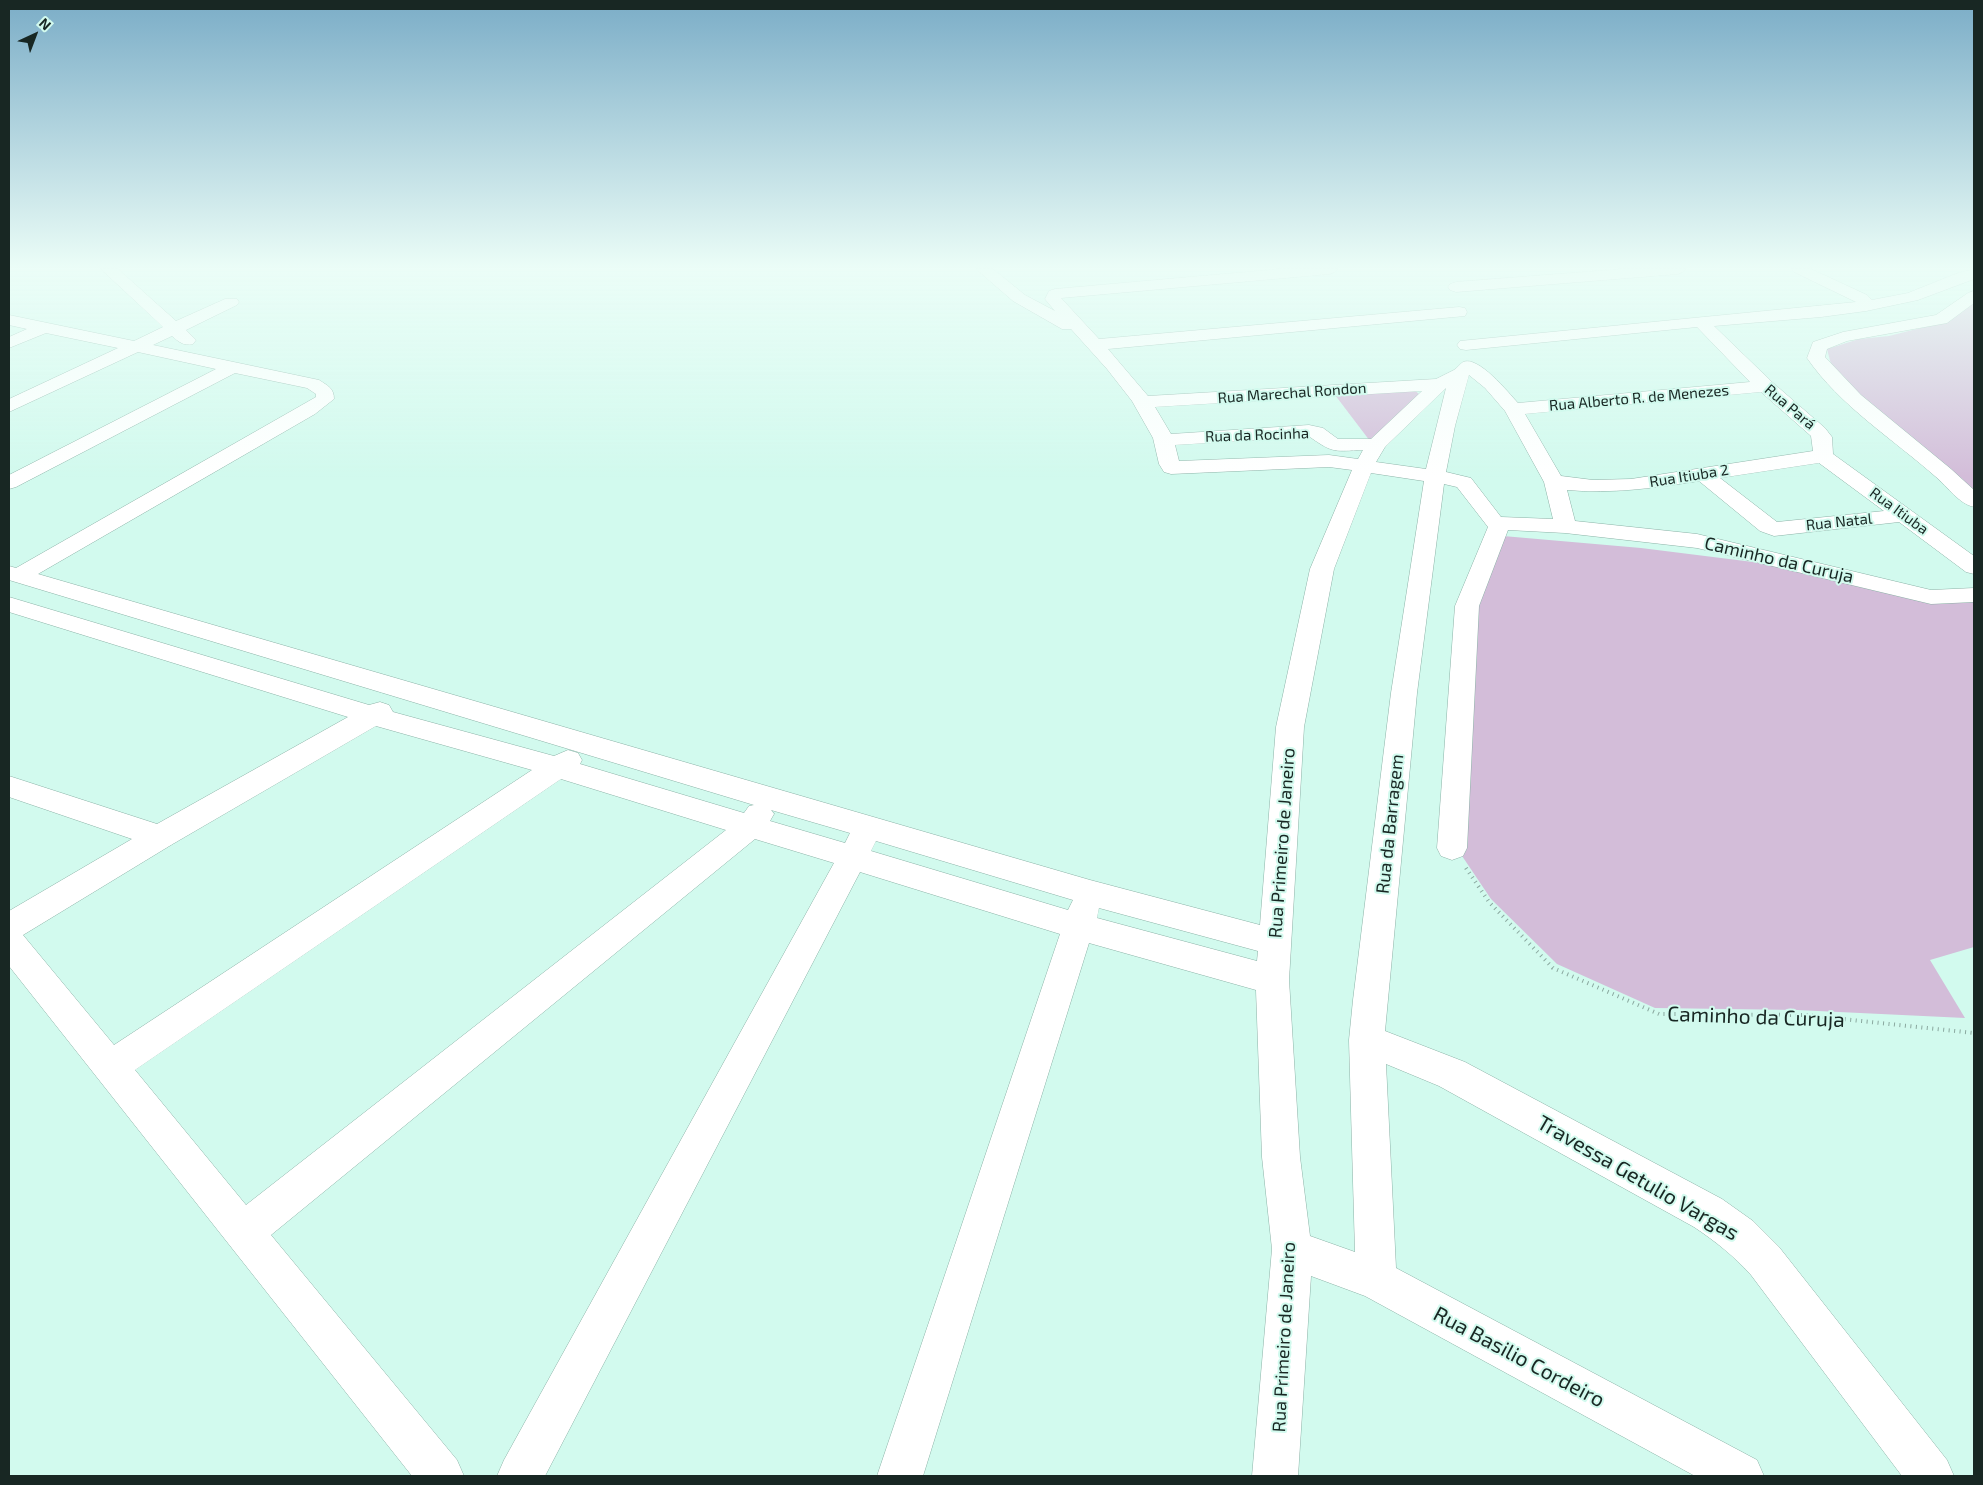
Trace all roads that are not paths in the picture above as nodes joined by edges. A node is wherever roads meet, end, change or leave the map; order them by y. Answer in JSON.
{"nodes":[{"id":1,"x":99,"y":338,"type":"edge"},
{"id":2,"x":152,"y":338,"type":"edge"},
{"id":3,"x":185,"y":338,"type":"edge"},
{"id":4,"x":1088,"y":338,"type":"edge"},
{"id":5,"x":1170,"y":338,"type":"edge"},
{"id":6,"x":1459,"y":338,"type":"edge"},
{"id":7,"x":1613,"y":338,"type":"edge"},
{"id":8,"x":1717,"y":338,"type":"edge"},
{"id":9,"x":1840,"y":338,"type":"edge"},
{"id":10,"x":1096,"y":345,"type":"junction"},
{"id":11,"x":135,"y":346,"type":"junction"},
{"id":12,"x":210,"y":362,"type":"junction"},
{"id":13,"x":233,"y":367,"type":"junction"},
{"id":14,"x":1459,"y":367,"type":"junction"},
{"id":15,"x":1764,"y":386,"type":"junction"},
{"id":16,"x":1144,"y":402,"type":"junction"},
{"id":17,"x":9,"y":406,"type":"edge"},
{"id":18,"x":1513,"y":409,"type":"junction"},
{"id":19,"x":1164,"y":440,"type":"junction"},
{"id":20,"x":1370,"y":454,"type":"junction"},
{"id":21,"x":1823,"y":456,"type":"junction"},
{"id":22,"x":1703,"y":474,"type":"junction"},
{"id":23,"x":1434,"y":476,"type":"junction"},
{"id":24,"x":1554,"y":482,"type":"junction"},
{"id":25,"x":9,"y":483,"type":"edge"},
{"id":26,"x":1974,"y":502,"type":"edge"},
{"id":27,"x":1904,"y":515,"type":"junction"},
{"id":28,"x":1500,"y":523,"type":"junction"},
{"id":29,"x":1583,"y":529,"type":"junction"},
{"id":30,"x":1974,"y":567,"type":"edge"},
{"id":31,"x":13,"y":574,"type":"edge"},
{"id":32,"x":1974,"y":595,"type":"edge"},
{"id":33,"x":9,"y":604,"type":"edge"},
{"id":34,"x":415,"y":692,"type":"junction"},
{"id":35,"x":371,"y":716,"type":"junction"},
{"id":36,"x":593,"y":745,"type":"junction"},
{"id":37,"x":557,"y":767,"type":"junction"},
{"id":38,"x":9,"y":786,"type":"edge"},
{"id":39,"x":770,"y":798,"type":"junction"},
{"id":40,"x":751,"y":826,"type":"junction"},
{"id":41,"x":160,"y":837,"type":"junction"},
{"id":42,"x":861,"y":841,"type":"junction"},
{"id":43,"x":1452,"y":848,"type":"road end"},
{"id":44,"x":1084,"y":909,"type":"junction"},
{"id":45,"x":9,"y":926,"type":"edge"},
{"id":46,"x":9,"y":942,"type":"edge"},
{"id":47,"x":1274,"y":942,"type":"junction"},
{"id":48,"x":1272,"y":980,"type":"junction"},
{"id":49,"x":1367,"y":1040,"type":"junction"},
{"id":50,"x":110,"y":1067,"type":"junction"},
{"id":51,"x":244,"y":1232,"type":"junction"},
{"id":52,"x":1292,"y":1249,"type":"junction"},
{"id":53,"x":1376,"y":1280,"type":"junction"},
{"id":54,"x":441,"y":1476,"type":"edge"},
{"id":55,"x":520,"y":1476,"type":"edge"},
{"id":56,"x":900,"y":1476,"type":"edge"},
{"id":57,"x":1275,"y":1476,"type":"edge"},
{"id":58,"x":1742,"y":1476,"type":"edge"},
{"id":59,"x":1931,"y":1476,"type":"edge"}],
"edges":[{"from":1,"to":11,"type":"street"},
{"from":2,"to":11,"type":"street"},
{"from":3,"to":12,"type":"street"},
{"from":4,"to":10,"type":"street"},
{"from":5,"to":10,"type":"street"},
{"from":6,"to":14,"type":"street"},
{"from":7,"to":14,"type":"street","name":"Rua Marechal Rondon"},
{"from":8,"to":15,"type":"street","name":"Rua Pará"},
{"from":9,"to":26,"type":"street"},
{"from":10,"to":16,"type":"street"},
{"from":11,"to":12,"type":"street"},
{"from":11,"to":17,"type":"street"},
{"from":12,"to":13,"type":"street"},
{"from":13,"to":25,"type":"street"},
{"from":13,"to":31,"type":"street"},
{"from":14,"to":16,"type":"street","name":"Rua Marechal Rondon"},
{"from":14,"to":18,"type":"street"},
{"from":14,"to":20,"type":"street","name":"Rua Primeiro de Janeiro"},
{"from":14,"to":23,"type":"street","name":"Rua da Barragem"},
{"from":15,"to":18,"type":"street","name":"Rua Alberto R. de Menezes"},
{"from":15,"to":21,"type":"street","name":"Rua Pará"},
{"from":16,"to":19,"type":"street"},
{"from":18,"to":24,"type":"street"},
{"from":19,"to":20,"type":"street","name":"Rua da Rocinha"},
{"from":19,"to":20,"type":"street"},
{"from":20,"to":23,"type":"street"},
{"from":20,"to":47,"type":"street","name":"Rua Primeiro de Janeiro"},
{"from":21,"to":22,"type":"street","name":"Rua Itiuba 2"},
{"from":21,"to":27,"type":"street","name":"Rua Itiuba"},
{"from":22,"to":24,"type":"street","name":"Rua Itiuba 2"},
{"from":22,"to":27,"type":"street","name":"Rua Natal"},
{"from":23,"to":28,"type":"street"},
{"from":23,"to":49,"type":"street","name":"Rua da Barragem"},
{"from":24,"to":29,"type":"street"},
{"from":27,"to":30,"type":"street","name":"Rua Itiuba"},
{"from":28,"to":29,"type":"street","name":"Caminho da Curuja"},
{"from":28,"to":43,"type":"street"},
{"from":29,"to":32,"type":"street","name":"Caminho da Curuja"},
{"from":31,"to":34,"type":"street"},
{"from":33,"to":35,"type":"street"},
{"from":34,"to":35,"type":"street"},
{"from":34,"to":36,"type":"street"},
{"from":35,"to":37,"type":"street"},
{"from":35,"to":41,"type":"street"},
{"from":36,"to":37,"type":"street"},
{"from":36,"to":39,"type":"street"},
{"from":37,"to":40,"type":"street"},
{"from":37,"to":50,"type":"street"},
{"from":38,"to":41,"type":"street"},
{"from":39,"to":40,"type":"street"},
{"from":39,"to":42,"type":"street"},
{"from":40,"to":42,"type":"street"},
{"from":40,"to":51,"type":"street"},
{"from":41,"to":45,"type":"street"},
{"from":42,"to":44,"type":"street"},
{"from":42,"to":55,"type":"street"},
{"from":44,"to":47,"type":"street"},
{"from":44,"to":48,"type":"street"},
{"from":44,"to":56,"type":"street"},
{"from":46,"to":50,"type":"street"},
{"from":47,"to":48,"type":"street","name":"Rua Primeiro de Janeiro"},
{"from":48,"to":52,"type":"street","name":"Rua Primeiro de Janeiro"},
{"from":49,"to":53,"type":"street","name":"Rua da Barragem"},
{"from":49,"to":59,"type":"street","name":"Travessa Getulio Vargas"},
{"from":50,"to":51,"type":"street"},
{"from":51,"to":54,"type":"street"},
{"from":52,"to":53,"type":"street","name":"Rua Basilio Cordeiro"},
{"from":52,"to":57,"type":"street","name":"Rua Primeiro de Janeiro"},
{"from":53,"to":58,"type":"street","name":"Rua Basilio Cordeiro"}]}
